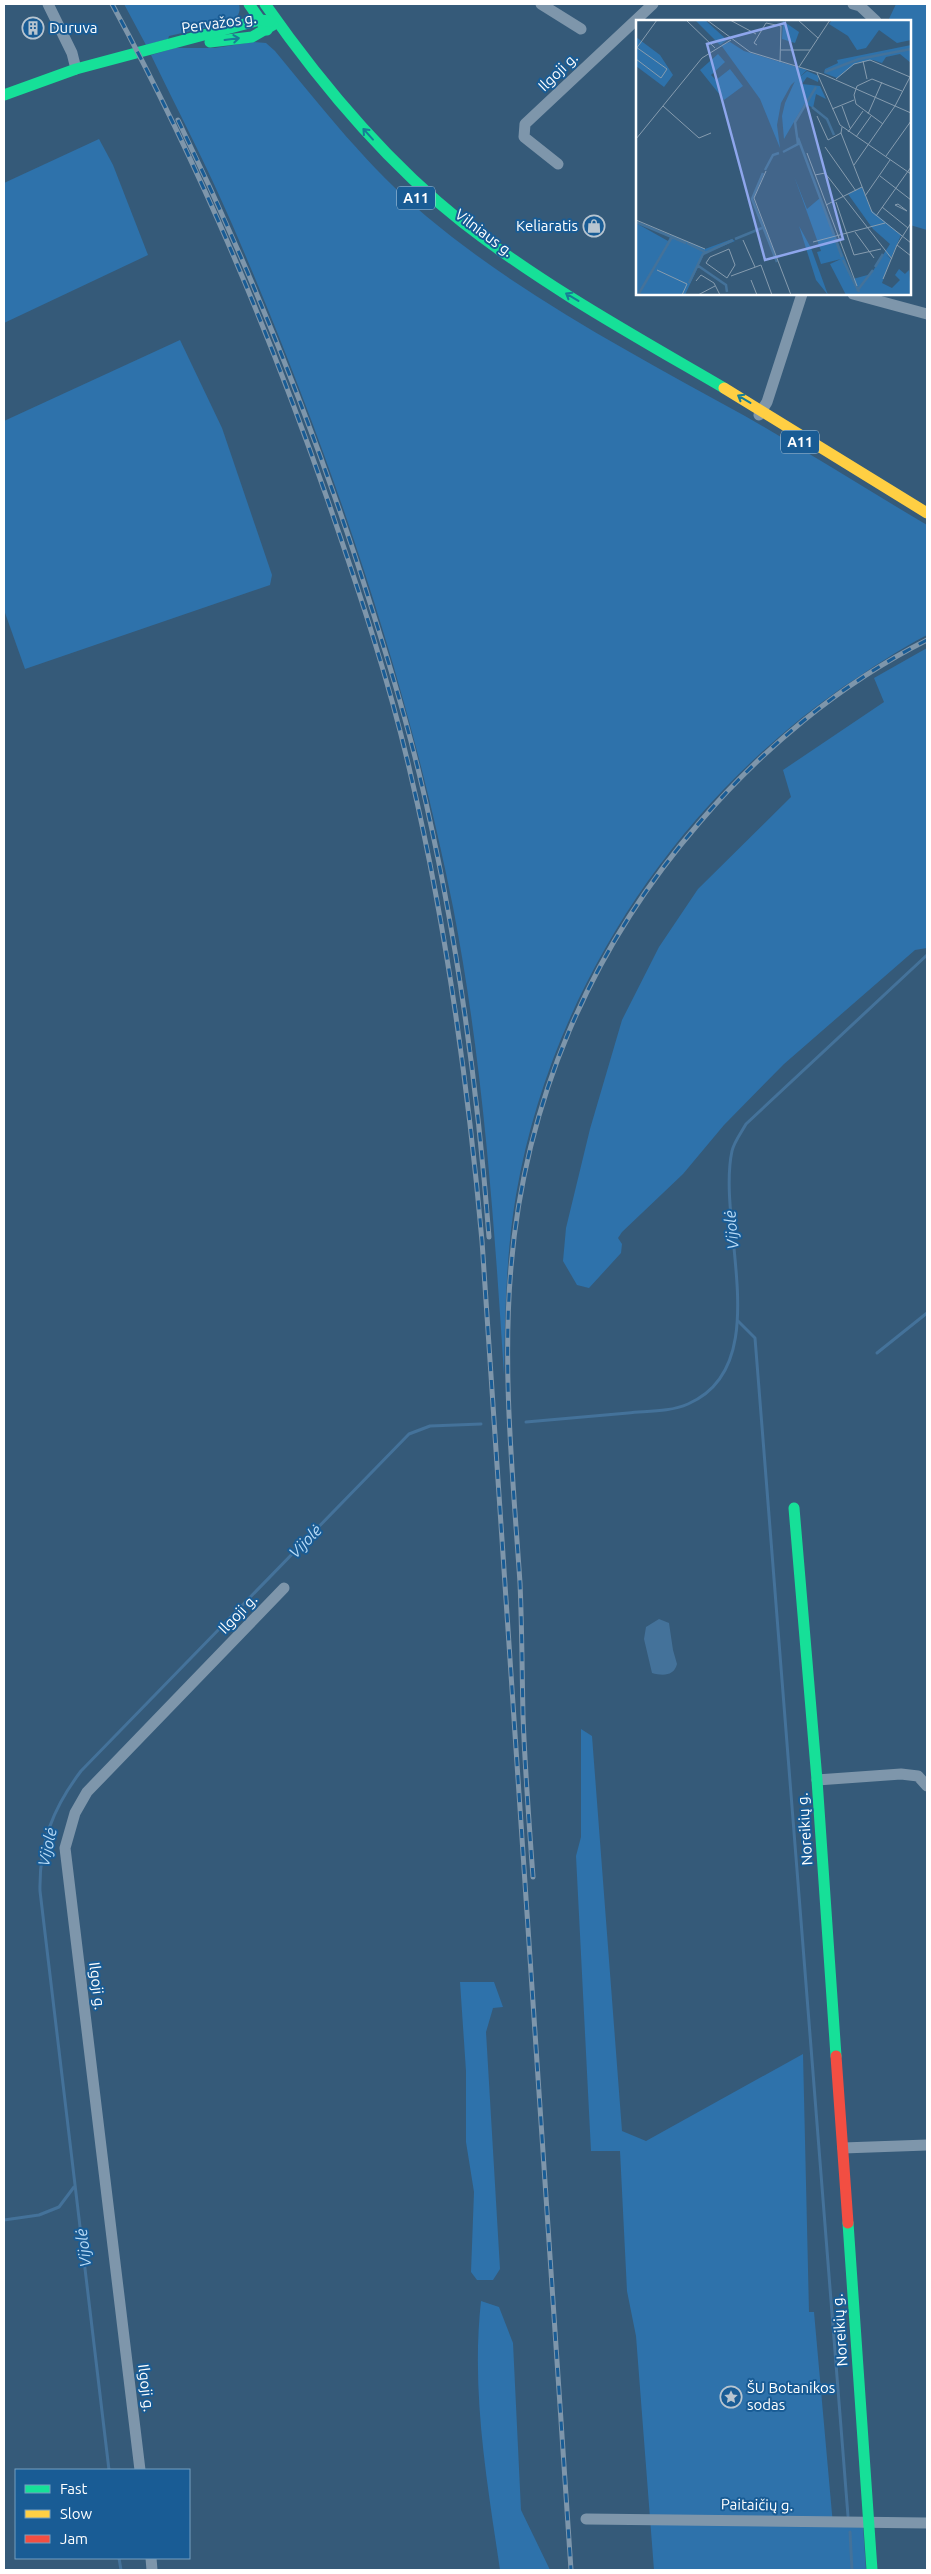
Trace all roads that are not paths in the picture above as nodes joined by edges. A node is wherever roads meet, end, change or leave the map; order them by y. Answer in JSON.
{"nodes":[{"id":1,"x":48,"y":4,"type":"edge"},
{"id":2,"x":249,"y":4,"type":"edge"},
{"id":3,"x":265,"y":4,"type":"edge"},
{"id":4,"x":540,"y":4,"type":"edge"},
{"id":5,"x":653,"y":4,"type":"edge"},
{"id":6,"x":853,"y":4,"type":"edge"},
{"id":7,"x":260,"y":20,"type":"junction"},
{"id":8,"x":875,"y":20,"type":"edge"},
{"id":9,"x":277,"y":21,"type":"junction"},
{"id":10,"x":581,"y":29,"type":"dead end"},
{"id":11,"x":271,"y":35,"type":"junction"},
{"id":12,"x":166,"y":45,"type":"junction"},
{"id":13,"x":286,"y":53,"type":"dead end"},
{"id":14,"x":76,"y":69,"type":"junction"},
{"id":15,"x":4,"y":95,"type":"edge"},
{"id":16,"x":558,"y":164,"type":"dead end"},
{"id":17,"x":461,"y":237,"type":"dead end"},
{"id":18,"x":477,"y":248,"type":"dead end"},
{"id":19,"x":500,"y":265,"type":"dead end"},
{"id":20,"x":802,"y":295,"type":"edge"},
{"id":21,"x":857,"y":295,"type":"edge"},
{"id":22,"x":561,"y":306,"type":"dead end"},
{"id":23,"x":927,"y":314,"type":"edge"},
{"id":24,"x":760,"y":414,"type":"junction"},
{"id":25,"x":927,"y":513,"type":"edge"},
{"id":26,"x":794,"y":1508,"type":"dead end"},
{"id":27,"x":284,"y":1588,"type":"dead end"},
{"id":28,"x":817,"y":1780,"type":"junction"},
{"id":29,"x":927,"y":1786,"type":"edge"},
{"id":30,"x":927,"y":2145,"type":"edge"},
{"id":31,"x":843,"y":2148,"type":"junction"},
{"id":32,"x":140,"y":2469,"type":"edge"},
{"id":33,"x":586,"y":2519,"type":"dead end"},
{"id":34,"x":868,"y":2522,"type":"junction"},
{"id":35,"x":927,"y":2523,"type":"edge"},
{"id":36,"x":872,"y":2570,"type":"edge"}],
"edges":[{"from":1,"to":14,"type":"street"},
{"from":2,"to":7,"type":"main road"},
{"from":3,"to":9,"type":"main road","name":"Vilniaus g.","number":"A11"},
{"from":4,"to":10,"type":"street"},
{"from":5,"to":16,"type":"street","name":"Ilgoji g."},
{"from":6,"to":8,"type":"street"},
{"from":7,"to":9,"type":"main road","name":"Pervažos g."},
{"from":7,"to":11,"type":"main road"},
{"from":7,"to":12,"type":"main road","name":"Pervažos g."},
{"from":9,"to":11,"type":"main road","name":"Pervažos g."},
{"from":24,"to":9,"type":"main road","name":"Vilniaus g.","number":"A11","one_way":true},
{"from":12,"to":11,"type":"main road","name":"Pervažos g.","one_way":true},
{"from":12,"to":14,"type":"main road","name":"Pervažos g."},
{"from":13,"to":17,"type":"main road","name":"Vilniaus g.","number":"A11"},
{"from":14,"to":15,"type":"main road","name":"Pervažos g."},
{"from":18,"to":19,"type":"main road","name":"Vilniaus g."},
{"from":20,"to":24,"type":"street"},
{"from":21,"to":23,"type":"street"},
{"from":22,"to":24,"type":"main road","name":"Vilniaus g.","number":"A11"},
{"from":24,"to":25,"type":"main road","name":"Vilniaus g.","number":"A11"},
{"from":26,"to":28,"type":"main road","name":"Noreikių g."},
{"from":27,"to":32,"type":"street","name":"Ilgoji g."},
{"from":28,"to":29,"type":"street"},
{"from":28,"to":31,"type":"main road","name":"Noreikių g."},
{"from":30,"to":31,"type":"street"},
{"from":31,"to":34,"type":"main road","name":"Noreikių g."},
{"from":33,"to":34,"type":"street","name":"Paitaičių g."},
{"from":34,"to":35,"type":"street","name":"Paitaičių g."},
{"from":34,"to":36,"type":"main road","name":"Noreikių g."}]}
